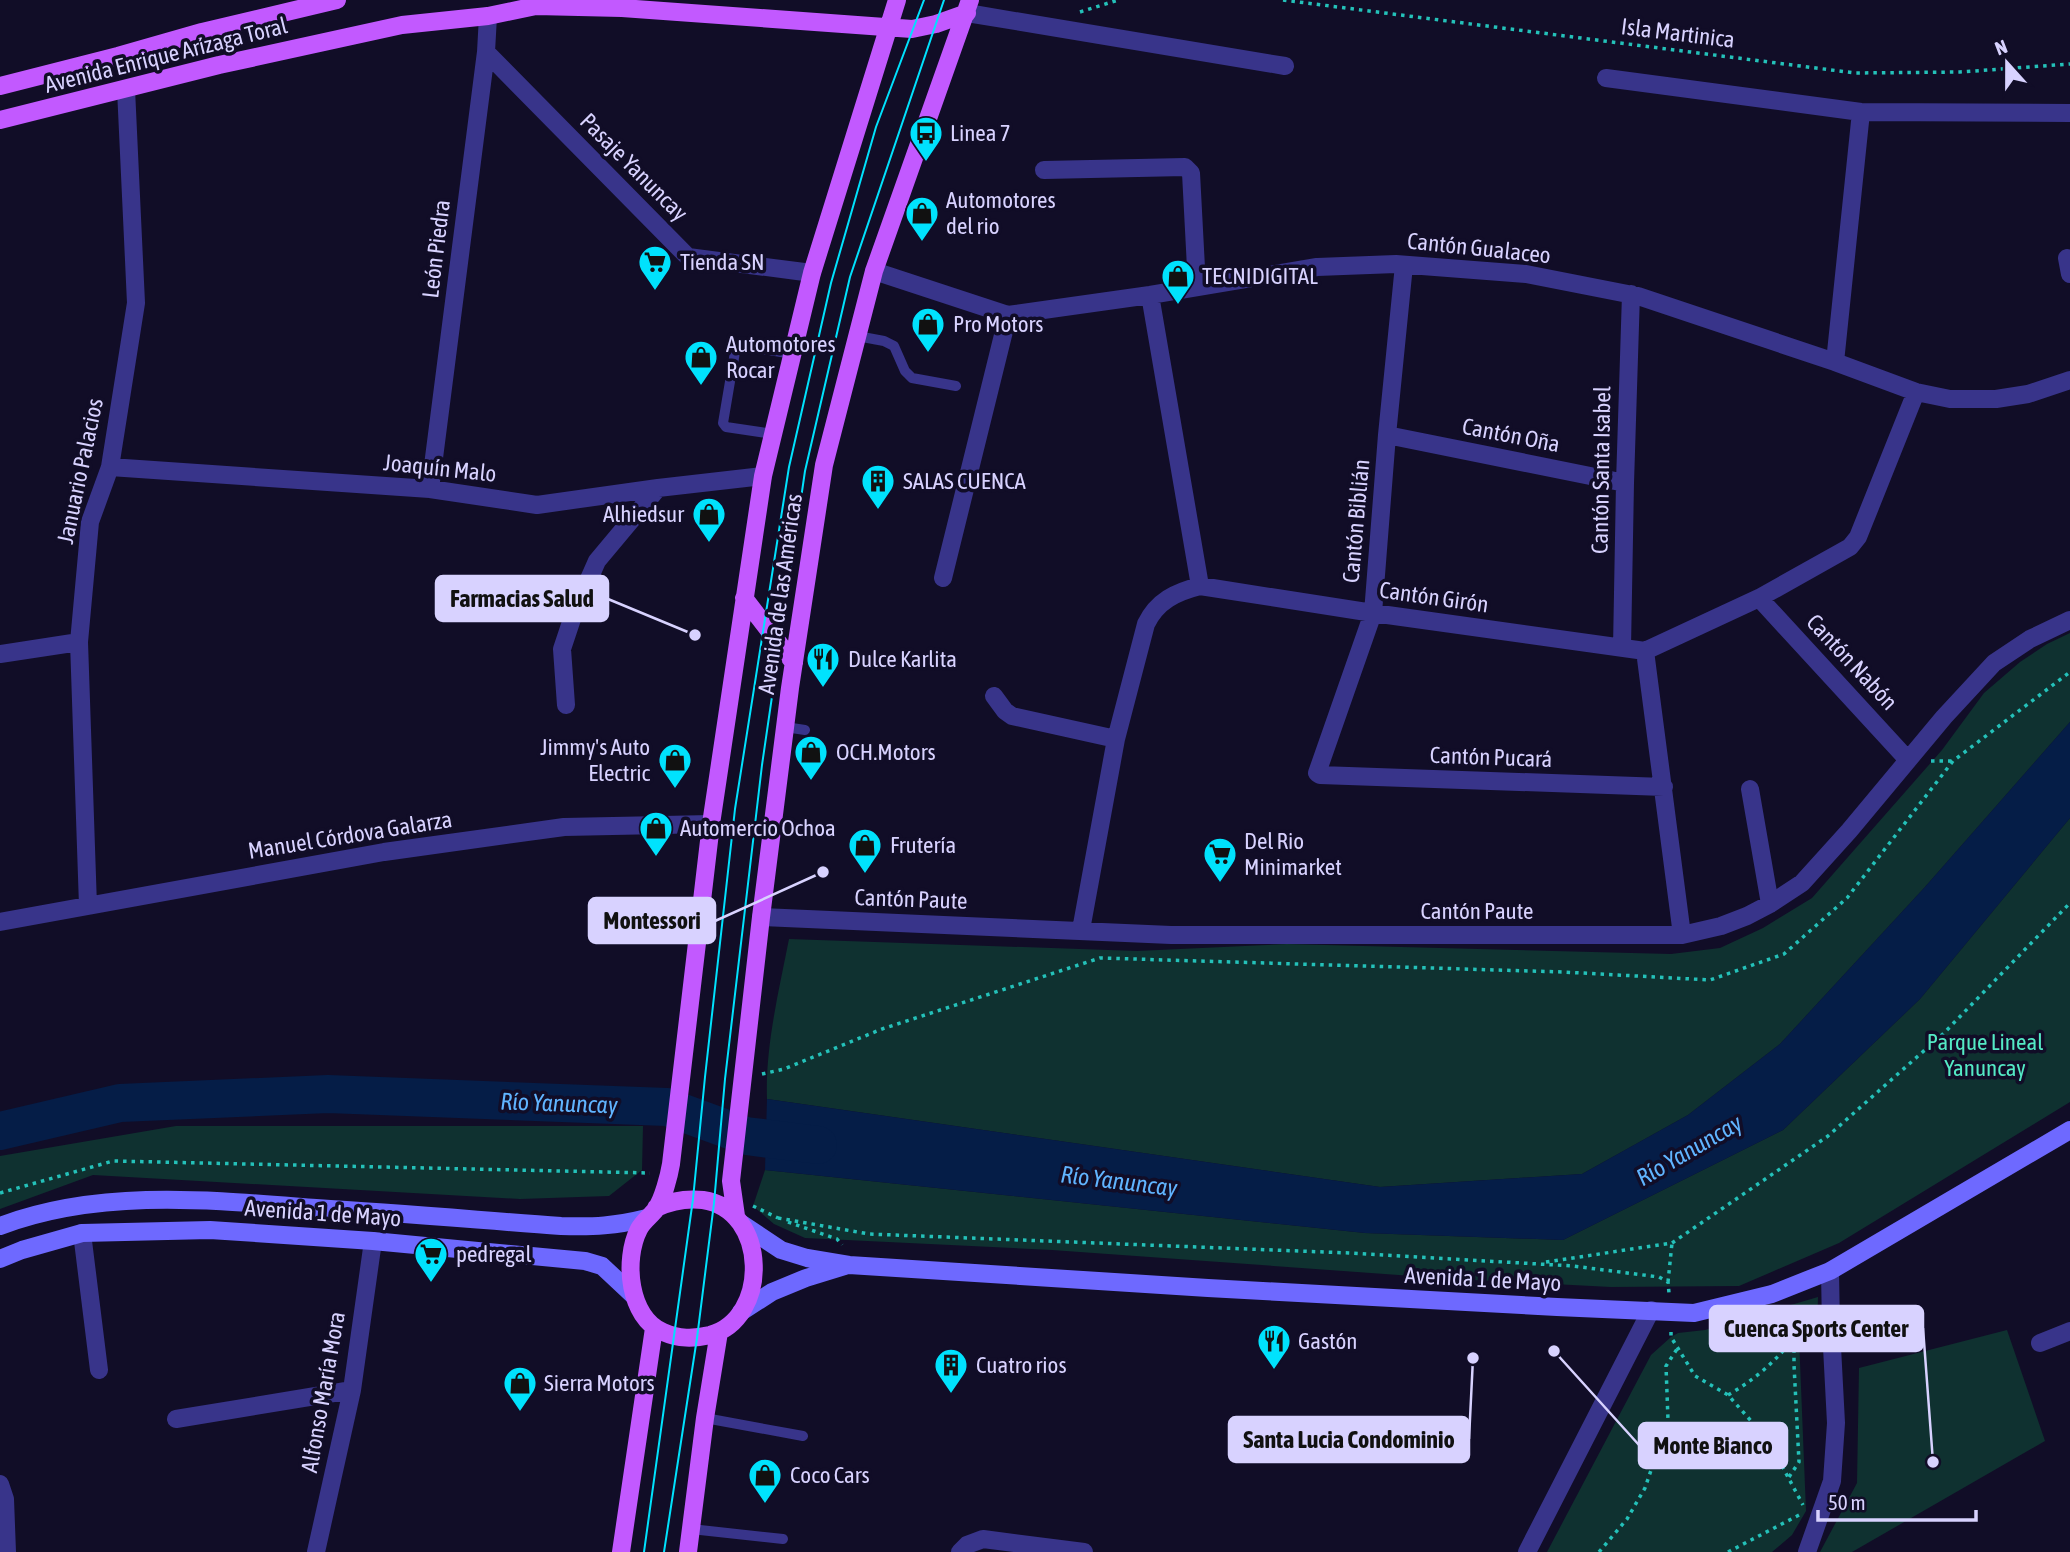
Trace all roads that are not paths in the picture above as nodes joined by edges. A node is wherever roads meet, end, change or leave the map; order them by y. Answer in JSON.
{"nodes":[{"id":1,"x":337,"y":0,"type":"edge"},
{"id":2,"x":897,"y":0,"type":"edge"},
{"id":3,"x":304,"y":4,"type":"edge"},
{"id":4,"x":968,"y":6,"type":"edge"},
{"id":5,"x":488,"y":16,"type":"junction"},
{"id":6,"x":889,"y":27,"type":"junction"},
{"id":7,"x":486,"y":52,"type":"junction"},
{"id":8,"x":1285,"y":66,"type":"dead end"},
{"id":9,"x":1606,"y":78,"type":"dead end"},
{"id":10,"x":0,"y":86,"type":"edge"},
{"id":11,"x":126,"y":89,"type":"junction"},
{"id":12,"x":1861,"y":112,"type":"junction"},
{"id":13,"x":2070,"y":113,"type":"edge"},
{"id":14,"x":0,"y":120,"type":"edge"},
{"id":15,"x":1044,"y":170,"type":"dead end"},
{"id":16,"x":1404,"y":265,"type":"junction"},
{"id":17,"x":874,"y":271,"type":"junction"},
{"id":18,"x":812,"y":273,"type":"junction"},
{"id":19,"x":1197,"y":287,"type":"junction"},
{"id":20,"x":1150,"y":295,"type":"junction"},
{"id":21,"x":1631,"y":295,"type":"junction"},
{"id":22,"x":1008,"y":315,"type":"junction"},
{"id":23,"x":857,"y":336,"type":"junction"},
{"id":24,"x":793,"y":354,"type":"junction"},
{"id":25,"x":1835,"y":362,"type":"junction"},
{"id":26,"x":2070,"y":380,"type":"edge"},
{"id":27,"x":956,"y":386,"type":"dead end"},
{"id":28,"x":1916,"y":391,"type":"junction"},
{"id":29,"x":773,"y":434,"type":"junction"},
{"id":30,"x":1387,"y":435,"type":"junction"},
{"id":31,"x":110,"y":467,"type":"junction"},
{"id":32,"x":763,"y":477,"type":"junction"},
{"id":33,"x":1625,"y":483,"type":"junction"},
{"id":34,"x":658,"y":488,"type":"junction"},
{"id":35,"x":430,"y":489,"type":"junction"},
{"id":36,"x":943,"y":578,"type":"dead end"},
{"id":37,"x":1200,"y":586,"type":"junction"},
{"id":38,"x":744,"y":598,"type":"junction"},
{"id":39,"x":1759,"y":598,"type":"junction"},
{"id":40,"x":1373,"y":613,"type":"junction"},
{"id":41,"x":2070,"y":620,"type":"edge"},
{"id":42,"x":79,"y":642,"type":"junction"},
{"id":43,"x":1622,"y":648,"type":"junction"},
{"id":44,"x":1645,"y":651,"type":"junction"},
{"id":45,"x":0,"y":654,"type":"edge"},
{"id":46,"x":794,"y":663,"type":"junction"},
{"id":47,"x":995,"y":696,"type":"dead end"},
{"id":48,"x":566,"y":705,"type":"dead end"},
{"id":49,"x":785,"y":727,"type":"junction"},
{"id":50,"x":804,"y":730,"type":"dead end"},
{"id":51,"x":1116,"y":739,"type":"junction"},
{"id":52,"x":1909,"y":760,"type":"junction"},
{"id":53,"x":1317,"y":773,"type":"joint"},
{"id":54,"x":1664,"y":788,"type":"junction"},
{"id":55,"x":1750,"y":789,"type":"dead end"},
{"id":56,"x":711,"y":824,"type":"junction"},
{"id":57,"x":1770,"y":904,"type":"junction"},
{"id":58,"x":88,"y":906,"type":"junction"},
{"id":59,"x":761,"y":917,"type":"junction"},
{"id":60,"x":0,"y":922,"type":"edge"},
{"id":61,"x":1081,"y":930,"type":"junction"},
{"id":62,"x":1682,"y":935,"type":"junction"},
{"id":63,"x":2070,"y":1130,"type":"edge"},
{"id":64,"x":652,"y":1213,"type":"junction"},
{"id":65,"x":739,"y":1220,"type":"junction"},
{"id":66,"x":0,"y":1226,"type":"edge"},
{"id":67,"x":82,"y":1233,"type":"junction"},
{"id":68,"x":373,"y":1241,"type":"junction"},
{"id":69,"x":0,"y":1259,"type":"edge"},
{"id":70,"x":849,"y":1265,"type":"junction"},
{"id":71,"x":1830,"y":1271,"type":"junction"},
{"id":72,"x":634,"y":1296,"type":"junction"},
{"id":73,"x":1651,"y":1310,"type":"junction"},
{"id":74,"x":741,"y":1312,"type":"junction"},
{"id":75,"x":654,"y":1328,"type":"junction"},
{"id":76,"x":2070,"y":1331,"type":"edge"},
{"id":77,"x":719,"y":1332,"type":"junction"},
{"id":78,"x":2040,"y":1343,"type":"dead end"},
{"id":79,"x":99,"y":1370,"type":"dead end"},
{"id":80,"x":352,"y":1390,"type":"junction"},
{"id":81,"x":705,"y":1418,"type":"junction"},
{"id":82,"x":176,"y":1419,"type":"dead end"},
{"id":83,"x":803,"y":1436,"type":"dead end"},
{"id":84,"x":0,"y":1485,"type":"edge"},
{"id":85,"x":691,"y":1529,"type":"junction"},
{"id":86,"x":783,"y":1539,"type":"dead end"},
{"id":87,"x":7,"y":1552,"type":"edge"},
{"id":88,"x":316,"y":1552,"type":"edge"},
{"id":89,"x":621,"y":1552,"type":"edge"},
{"id":90,"x":688,"y":1552,"type":"edge"},
{"id":91,"x":960,"y":1552,"type":"edge"},
{"id":92,"x":1084,"y":1552,"type":"edge"},
{"id":93,"x":1527,"y":1552,"type":"edge"},
{"id":94,"x":1807,"y":1552,"type":"edge"}],
"edges":[{"from":1,"to":3,"type":"main road","name":"Avenida Enrique Arízaga Toral"},
{"from":2,"to":6,"type":"main road","name":"Avenida de las Américas"},
{"from":3,"to":10,"type":"main road","name":"Avenida Enrique Arízaga Toral"},
{"from":4,"to":6,"type":"main road","name":"Avenida Enrique Arízaga Toral"},
{"from":4,"to":8,"type":"street"},
{"from":4,"to":17,"type":"main road","name":"Avenida de las Américas"},
{"from":5,"to":6,"type":"main road","name":"Avenida Enrique Arízaga Toral"},
{"from":5,"to":7,"type":"street","name":"León Piedra"},
{"from":5,"to":11,"type":"main road","name":"Avenida Enrique Arízaga Toral"},
{"from":6,"to":18,"type":"main road","name":"Avenida de las Américas"},
{"from":7,"to":18,"type":"street","name":"Pasaje Yanuncay"},
{"from":7,"to":35,"type":"street","name":"León Piedra"},
{"from":9,"to":12,"type":"street"},
{"from":11,"to":14,"type":"main road","name":"Avenida Enrique Arízaga Toral"},
{"from":11,"to":31,"type":"street","name":"Januario Palacios"},
{"from":12,"to":13,"type":"street"},
{"from":12,"to":25,"type":"street"},
{"from":15,"to":19,"type":"street"},
{"from":16,"to":19,"type":"street","name":"Cantón Gualaceo"},
{"from":16,"to":21,"type":"street","name":"Cantón Gualaceo"},
{"from":16,"to":30,"type":"street","name":"Cantón Biblián"},
{"from":17,"to":22,"type":"street","name":"Cantón Gualaceo"},
{"from":17,"to":23,"type":"main road","name":"Avenida de las Américas"},
{"from":18,"to":24,"type":"main road","name":"Avenida de las Américas"},
{"from":19,"to":20,"type":"street","name":"Cantón Gualaceo"},
{"from":20,"to":22,"type":"street","name":"Cantón Gualaceo"},
{"from":20,"to":37,"type":"street"},
{"from":21,"to":25,"type":"street","name":"Cantón Gualaceo"},
{"from":21,"to":33,"type":"street","name":"Cantón Santa Isabel"},
{"from":22,"to":36,"type":"street"},
{"from":23,"to":27,"type":"lane"},
{"from":23,"to":46,"type":"main road","name":"Avenida de las Américas"},
{"from":24,"to":29,"type":"main road","name":"Avenida de las Américas"},
{"from":24,"to":29,"type":"lane"},
{"from":25,"to":28,"type":"street","name":"Cantón Gualaceo"},
{"from":26,"to":28,"type":"street","name":"Cantón Gualaceo"},
{"from":28,"to":39,"type":"street"},
{"from":29,"to":32,"type":"main road","name":"Avenida de las Américas"},
{"from":30,"to":33,"type":"street","name":"Cantón Oña"},
{"from":30,"to":40,"type":"street","name":"Cantón Biblián"},
{"from":31,"to":35,"type":"street","name":"Joaquín Malo"},
{"from":31,"to":42,"type":"street","name":"Januario Palacios"},
{"from":32,"to":34,"type":"street","name":"Joaquín Malo"},
{"from":32,"to":38,"type":"main road","name":"Avenida de las Américas"},
{"from":33,"to":43,"type":"street","name":"Cantón Santa Isabel"},
{"from":34,"to":35,"type":"street","name":"Joaquín Malo"},
{"from":34,"to":48,"type":"street"},
{"from":37,"to":40,"type":"street","name":"Cantón Girón"},
{"from":37,"to":51,"type":"street"},
{"from":38,"to":46,"type":"main road"},
{"from":38,"to":56,"type":"main road","name":"Avenida de las Américas"},
{"from":39,"to":44,"type":"street"},
{"from":39,"to":52,"type":"street","name":"Cantón Nabón"},
{"from":40,"to":43,"type":"street","name":"Cantón Girón"},
{"from":40,"to":53,"type":"street","name":"Cantón Biblián"},
{"from":41,"to":52,"type":"street","name":"Cantón Paute"},
{"from":42,"to":45,"type":"street"},
{"from":42,"to":58,"type":"street","name":"Januario Palacios"},
{"from":43,"to":44,"type":"street","name":"Cantón Girón"},
{"from":44,"to":54,"type":"street"},
{"from":46,"to":49,"type":"main road","name":"Avenida de las Américas"},
{"from":47,"to":51,"type":"street"},
{"from":49,"to":50,"type":"lane"},
{"from":49,"to":59,"type":"main road","name":"Avenida de las Américas"},
{"from":51,"to":61,"type":"street"},
{"from":52,"to":57,"type":"street","name":"Cantón Paute"},
{"from":53,"to":54,"type":"street","name":"Cantón Pucará"},
{"from":54,"to":62,"type":"street"},
{"from":55,"to":57,"type":"street"},
{"from":56,"to":58,"type":"street","name":"Manuel Córdova Galarza"},
{"from":56,"to":64,"type":"main road","name":"Avenida de las Américas"},
{"from":57,"to":62,"type":"street","name":"Cantón Paute"},
{"from":58,"to":60,"type":"street","name":"Manuel Córdova Galarza"},
{"from":59,"to":61,"type":"street","name":"Cantón Paute"},
{"from":59,"to":65,"type":"main road","name":"Avenida de las Américas"},
{"from":61,"to":62,"type":"street","name":"Cantón Paute"},
{"from":63,"to":71,"type":"main road","name":"Avenida 1 de Mayo"},
{"from":64,"to":65,"type":"main road"},
{"from":64,"to":66,"type":"main road","name":"Avenida 1 de Mayo"},
{"from":64,"to":72,"type":"main road","name":"Avenida de las Américas"},
{"from":65,"to":70,"type":"main road","name":"Avenida 1 de Mayo"},
{"from":65,"to":74,"type":"main road","name":"Avenida de las Américas"},
{"from":67,"to":68,"type":"main road","name":"Avenida 1 de Mayo"},
{"from":67,"to":69,"type":"main road","name":"Avenida 1 de Mayo"},
{"from":67,"to":79,"type":"street"},
{"from":68,"to":72,"type":"main road","name":"Avenida 1 de Mayo"},
{"from":68,"to":80,"type":"street","name":"Alfonso María Mora"},
{"from":70,"to":73,"type":"main road","name":"Avenida 1 de Mayo"},
{"from":70,"to":74,"type":"main road","name":"Avenida 1 de Mayo"},
{"from":71,"to":73,"type":"main road","name":"Avenida 1 de Mayo"},
{"from":71,"to":94,"type":"street"},
{"from":72,"to":75,"type":"main road","name":"Avenida de las Américas"},
{"from":73,"to":93,"type":"street"},
{"from":74,"to":77,"type":"main road","name":"Avenida de las Américas"},
{"from":75,"to":77,"type":"main road"},
{"from":75,"to":89,"type":"main road"},
{"from":76,"to":78,"type":"street"},
{"from":77,"to":81,"type":"main road"},
{"from":80,"to":82,"type":"street"},
{"from":80,"to":88,"type":"street","name":"Alfonso María Mora"},
{"from":81,"to":83,"type":"lane"},
{"from":81,"to":85,"type":"main road"},
{"from":84,"to":87,"type":"street"},
{"from":85,"to":86,"type":"lane"},
{"from":85,"to":90,"type":"main road"},
{"from":91,"to":92,"type":"street"}]}
